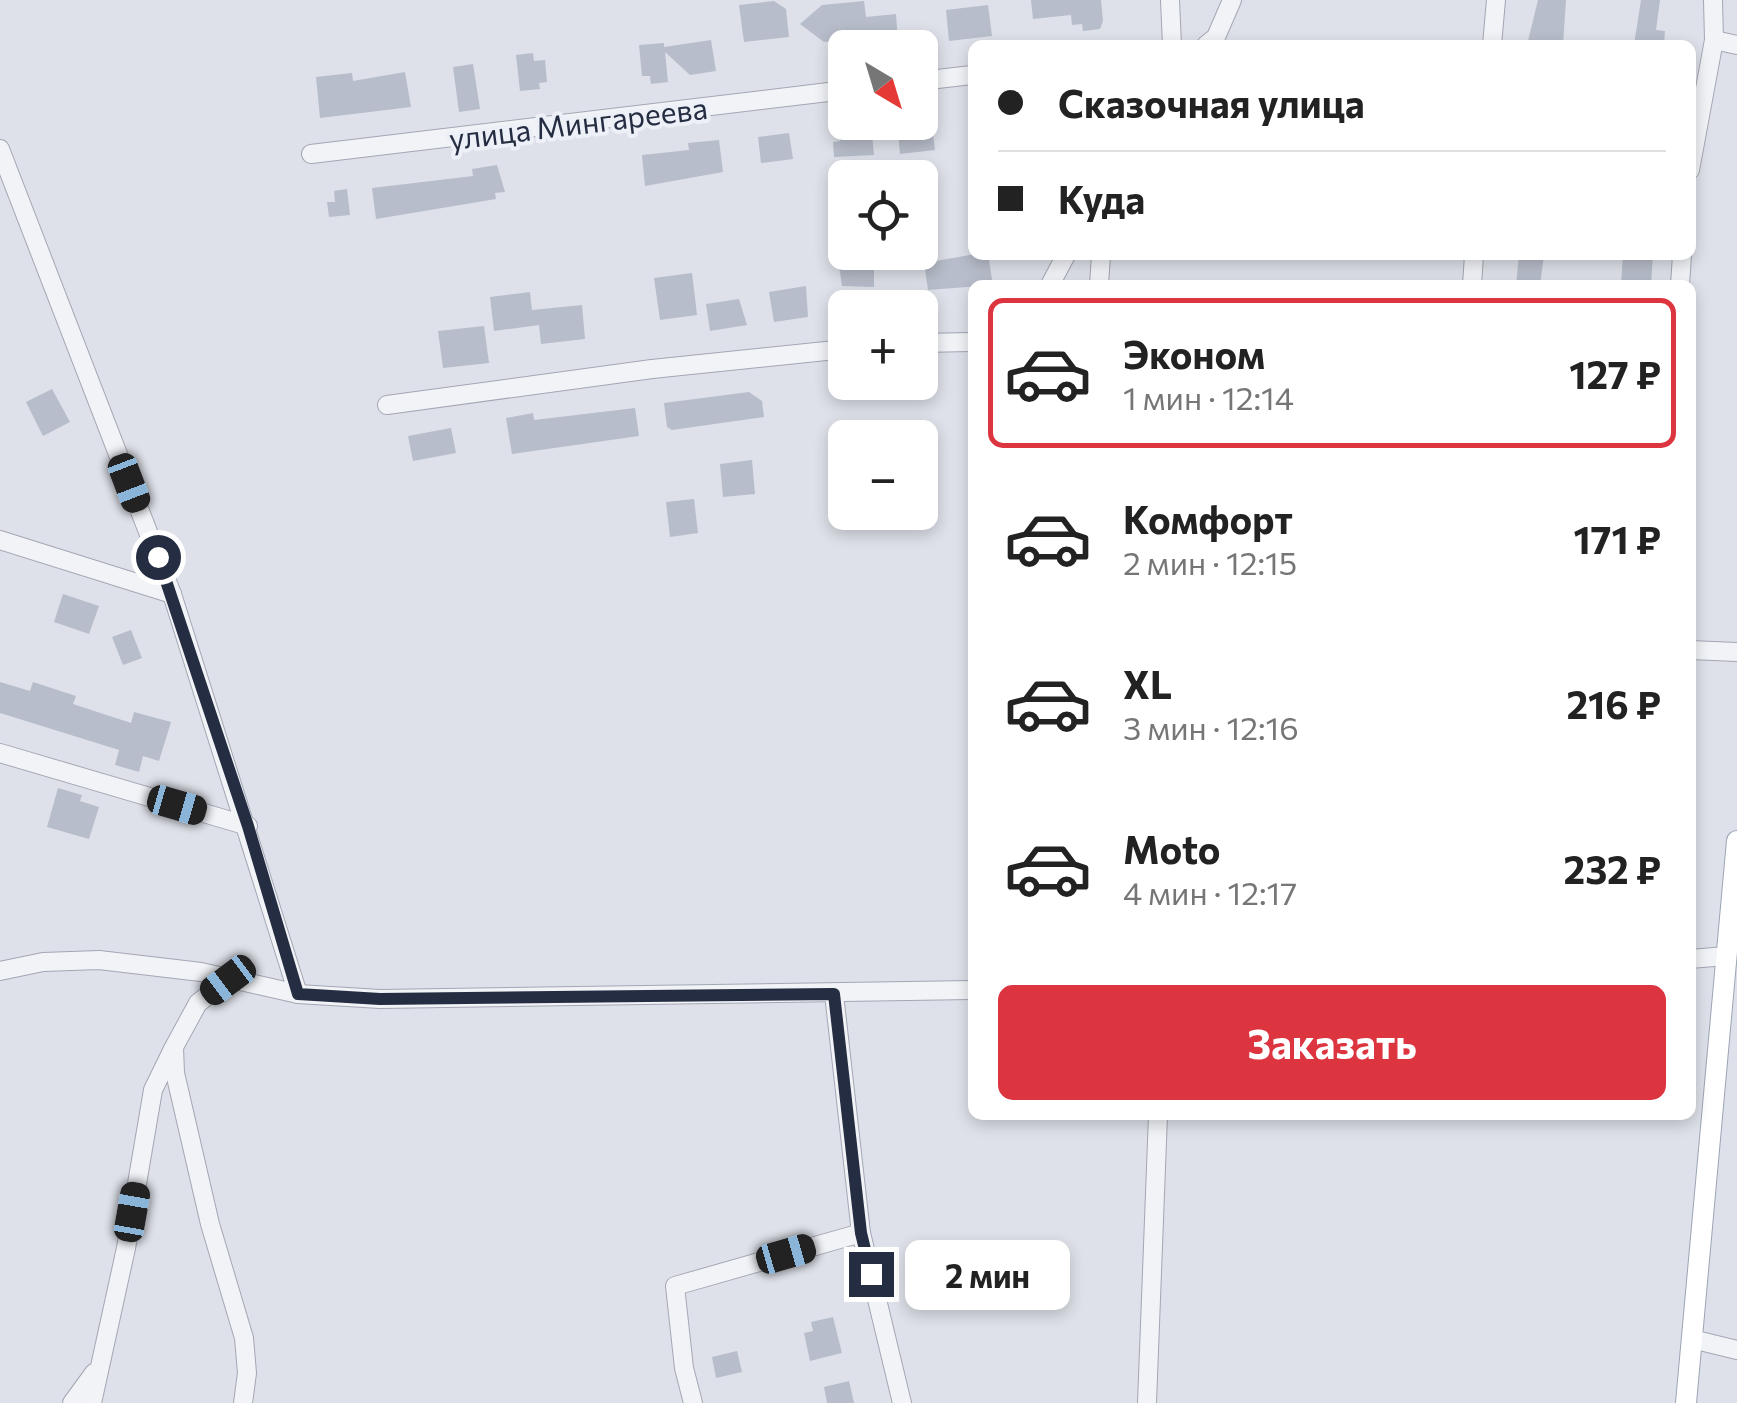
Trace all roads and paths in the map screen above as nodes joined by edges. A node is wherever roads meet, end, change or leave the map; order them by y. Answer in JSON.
{"nodes":[{"id":1,"x":1170,"y":0,"type":"edge"},
{"id":2,"x":1232,"y":0,"type":"edge"},
{"id":3,"x":1496,"y":0,"type":"edge"},
{"id":4,"x":1713,"y":0,"type":"edge"},
{"id":5,"x":1172,"y":40,"type":"edge"},
{"id":6,"x":1212,"y":40,"type":"edge"},
{"id":7,"x":1492,"y":40,"type":"edge"},
{"id":8,"x":1714,"y":40,"type":"junction"},
{"id":9,"x":1737,"y":44,"type":"edge"},
{"id":10,"x":968,"y":75,"type":"edge"},
{"id":11,"x":938,"y":79,"type":"edge"},
{"id":12,"x":828,"y":92,"type":"edge"},
{"id":13,"x":1696,"y":138,"type":"edge"},
{"id":14,"x":0,"y":149,"type":"edge"},
{"id":15,"x":311,"y":154,"type":"dead end"},
{"id":16,"x":968,"y":342,"type":"edge"},
{"id":17,"x":938,"y":343,"type":"edge"},
{"id":18,"x":828,"y":351,"type":"edge"},
{"id":19,"x":387,"y":405,"type":"dead end"},
{"id":20,"x":0,"y":540,"type":"edge"},
{"id":21,"x":172,"y":594,"type":"junction"},
{"id":22,"x":1696,"y":650,"type":"edge"},
{"id":23,"x":1737,"y":652,"type":"edge"},
{"id":24,"x":0,"y":752,"type":"edge"},
{"id":25,"x":248,"y":826,"type":"junction"},
{"id":26,"x":1737,"y":841,"type":"edge"},
{"id":27,"x":1726,"y":956,"type":"junction"},
{"id":28,"x":1696,"y":958,"type":"edge"},
{"id":29,"x":0,"y":971,"type":"edge"},
{"id":30,"x":228,"y":980,"type":"junction"},
{"id":31,"x":968,"y":990,"type":"edge"},
{"id":32,"x":298,"y":994,"type":"junction"},
{"id":33,"x":834,"y":994,"type":"junction"},
{"id":34,"x":174,"y":1047,"type":"junction"},
{"id":35,"x":1158,"y":1120,"type":"edge"},
{"id":36,"x":861,"y":1233,"type":"junction"},
{"id":37,"x":1692,"y":1339,"type":"junction"},
{"id":38,"x":1737,"y":1350,"type":"edge"},
{"id":39,"x":98,"y":1368,"type":"junction"},
{"id":40,"x":72,"y":1403,"type":"edge"},
{"id":41,"x":92,"y":1403,"type":"edge"},
{"id":42,"x":243,"y":1403,"type":"edge"},
{"id":43,"x":693,"y":1403,"type":"edge"},
{"id":44,"x":902,"y":1403,"type":"edge"},
{"id":45,"x":1148,"y":1403,"type":"edge"},
{"id":46,"x":1686,"y":1403,"type":"edge"}],
"edges":[{"from":1,"to":5,"type":"street"},
{"from":2,"to":6,"type":"street"},
{"from":3,"to":7,"type":"street"},
{"from":4,"to":8,"type":"street"},
{"from":8,"to":9,"type":"street"},
{"from":8,"to":13,"type":"street"},
{"from":10,"to":11,"type":"street"},
{"from":12,"to":15,"type":"street","name":"улица Мингареева"},
{"from":14,"to":21,"type":"street"},
{"from":16,"to":17,"type":"street"},
{"from":18,"to":19,"type":"street"},
{"from":20,"to":21,"type":"street"},
{"from":21,"to":25,"type":"street"},
{"from":22,"to":23,"type":"street"},
{"from":24,"to":25,"type":"street"},
{"from":25,"to":32,"type":"street"},
{"from":26,"to":27,"type":"main road"},
{"from":27,"to":28,"type":"street"},
{"from":27,"to":37,"type":"main road"},
{"from":29,"to":30,"type":"street"},
{"from":30,"to":32,"type":"street"},
{"from":30,"to":34,"type":"street"},
{"from":31,"to":33,"type":"street"},
{"from":32,"to":33,"type":"street"},
{"from":33,"to":36,"type":"street"},
{"from":34,"to":39,"type":"street"},
{"from":34,"to":42,"type":"street"},
{"from":35,"to":45,"type":"street"},
{"from":36,"to":43,"type":"street"},
{"from":36,"to":44,"type":"street"},
{"from":37,"to":38,"type":"street"},
{"from":37,"to":46,"type":"main road"},
{"from":39,"to":40,"type":"street"},
{"from":39,"to":41,"type":"street"}]}
